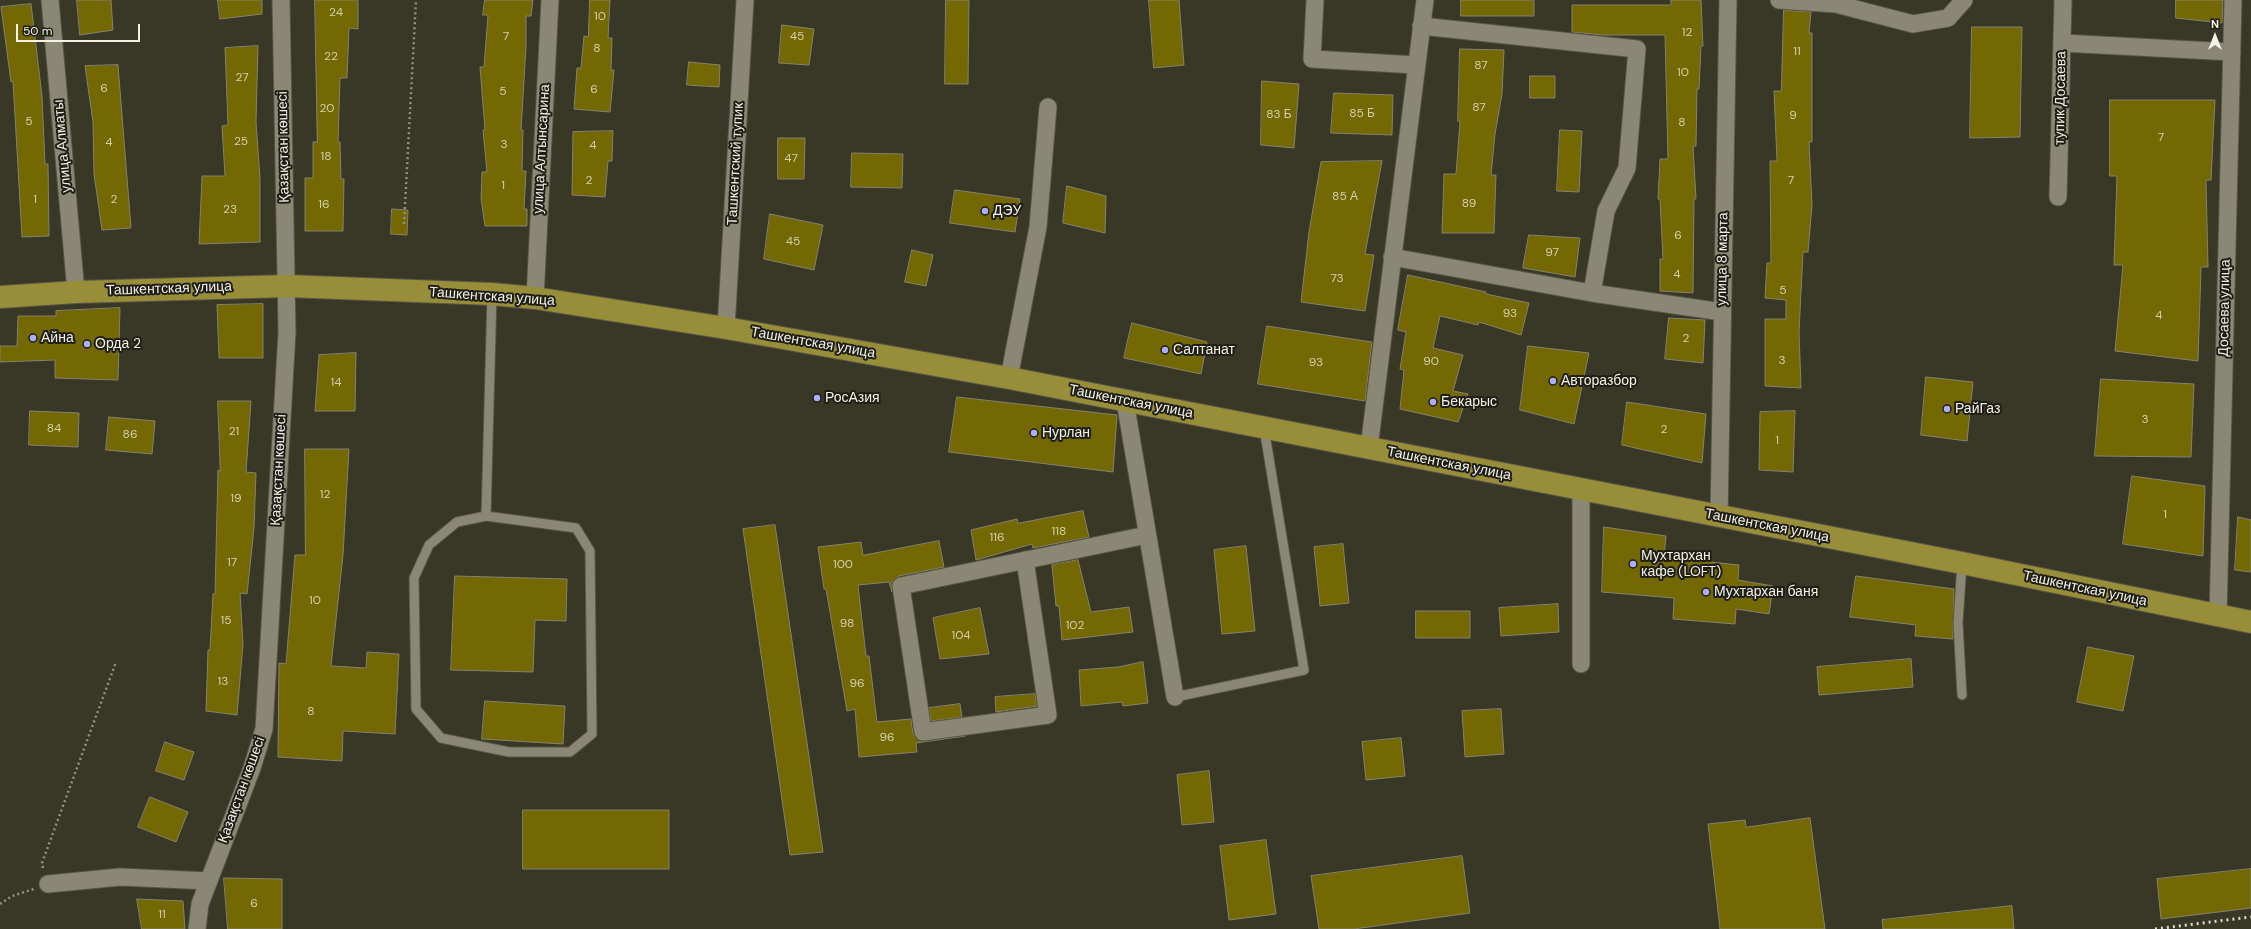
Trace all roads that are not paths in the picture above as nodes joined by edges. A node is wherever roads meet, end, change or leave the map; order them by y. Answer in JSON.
{"nodes":[{"id":1,"x":50,"y":0,"type":"edge"},
{"id":2,"x":281,"y":0,"type":"edge"},
{"id":3,"x":550,"y":0,"type":"edge"},
{"id":4,"x":745,"y":0,"type":"edge"},
{"id":5,"x":1315,"y":0,"type":"edge"},
{"id":6,"x":1424,"y":0,"type":"edge"},
{"id":7,"x":1728,"y":0,"type":"edge"},
{"id":8,"x":1779,"y":0,"type":"edge"},
{"id":9,"x":1964,"y":0,"type":"edge"},
{"id":10,"x":2063,"y":0,"type":"edge"},
{"id":11,"x":2233,"y":0,"type":"edge"},
{"id":12,"x":1421,"y":26,"type":"junction"},
{"id":13,"x":2062,"y":43,"type":"junction"},
{"id":14,"x":2232,"y":52,"type":"junction"},
{"id":15,"x":1416,"y":64,"type":"junction"},
{"id":16,"x":1048,"y":107,"type":"dead end"},
{"id":17,"x":2058,"y":197,"type":"dead end"},
{"id":18,"x":1392,"y":257,"type":"junction"},
{"id":19,"x":286,"y":286,"type":"junction"},
{"id":20,"x":76,"y":292,"type":"junction"},
{"id":21,"x":1592,"y":293,"type":"junction"},
{"id":22,"x":492,"y":294,"type":"junction"},
{"id":23,"x":0,"y":297,"type":"edge"},
{"id":24,"x":535,"y":298,"type":"junction"},
{"id":25,"x":1722,"y":312,"type":"junction"},
{"id":26,"x":726,"y":328,"type":"junction"},
{"id":27,"x":1009,"y":378,"type":"junction"},
{"id":28,"x":1125,"y":401,"type":"junction"},
{"id":29,"x":1264,"y":428,"type":"junction"},
{"id":30,"x":1369,"y":448,"type":"junction"},
{"id":31,"x":1581,"y":491,"type":"junction"},
{"id":32,"x":486,"y":516,"type":"junction"},
{"id":33,"x":1719,"y":517,"type":"junction"},
{"id":34,"x":1147,"y":535,"type":"junction"},
{"id":35,"x":1025,"y":560,"type":"junction"},
{"id":36,"x":1962,"y":563,"type":"junction"},
{"id":37,"x":2218,"y":616,"type":"junction"},
{"id":38,"x":2251,"y":622,"type":"edge"},
{"id":39,"x":1581,"y":664,"type":"dead end"},
{"id":40,"x":1962,"y":695,"type":"dead end"},
{"id":41,"x":1175,"y":697,"type":"joint"},
{"id":42,"x":209,"y":880,"type":"junction"},
{"id":43,"x":48,"y":884,"type":"road end"},
{"id":44,"x":197,"y":929,"type":"edge"}],
"edges":[{"from":1,"to":20,"type":"street","name":"улица Алматы"},
{"from":2,"to":19,"type":"street","name":"Қазақстан көшесі"},
{"from":3,"to":24,"type":"street","name":"улица Алтынсарина"},
{"from":4,"to":26,"type":"street","name":"Ташкентский тупик"},
{"from":5,"to":15,"type":"street"},
{"from":6,"to":12,"type":"street"},
{"from":7,"to":25,"type":"street","name":"улица 8 марта"},
{"from":8,"to":9,"type":"street"},
{"from":10,"to":13,"type":"street","name":"тупик Досаева"},
{"from":11,"to":14,"type":"street","name":"Досаева улица"},
{"from":12,"to":15,"type":"street"},
{"from":12,"to":21,"type":"street"},
{"from":13,"to":14,"type":"street"},
{"from":13,"to":17,"type":"street","name":"тупик Досаева"},
{"from":14,"to":37,"type":"street","name":"Досаева улица"},
{"from":15,"to":18,"type":"street"},
{"from":16,"to":27,"type":"street"},
{"from":18,"to":21,"type":"street"},
{"from":18,"to":30,"type":"street"},
{"from":19,"to":20,"type":"main road","name":"Ташкентская улица"},
{"from":19,"to":22,"type":"main road","name":"Ташкентская улица"},
{"from":19,"to":42,"type":"street","name":"Қазақстан көшесі"},
{"from":20,"to":23,"type":"main road","name":"Ташкентская улица"},
{"from":21,"to":25,"type":"street"},
{"from":22,"to":24,"type":"main road","name":"Ташкентская улица"},
{"from":22,"to":32,"type":"lane"},
{"from":24,"to":26,"type":"main road","name":"Ташкентская улица"},
{"from":25,"to":33,"type":"street","name":"улица 8 марта"},
{"from":26,"to":27,"type":"main road","name":"Ташкентская улица"},
{"from":27,"to":28,"type":"main road","name":"Ташкентская улица"},
{"from":28,"to":29,"type":"main road","name":"Ташкентская улица"},
{"from":28,"to":34,"type":"street"},
{"from":29,"to":30,"type":"main road","name":"Ташкентская улица"},
{"from":29,"to":41,"type":"lane"},
{"from":30,"to":31,"type":"main road","name":"Ташкентская улица"},
{"from":31,"to":33,"type":"main road","name":"Ташкентская улица"},
{"from":31,"to":39,"type":"street"},
{"from":32,"to":32,"type":"lane"},
{"from":33,"to":36,"type":"main road","name":"Ташкентская улица"},
{"from":34,"to":35,"type":"street"},
{"from":34,"to":41,"type":"street"},
{"from":35,"to":35,"type":"street"},
{"from":36,"to":37,"type":"main road","name":"Ташкентская улица"},
{"from":36,"to":40,"type":"lane"},
{"from":37,"to":38,"type":"main road","name":"Ташкентская улица"},
{"from":42,"to":43,"type":"street"},
{"from":42,"to":44,"type":"street","name":"Қазақстан көшесі"}]}
